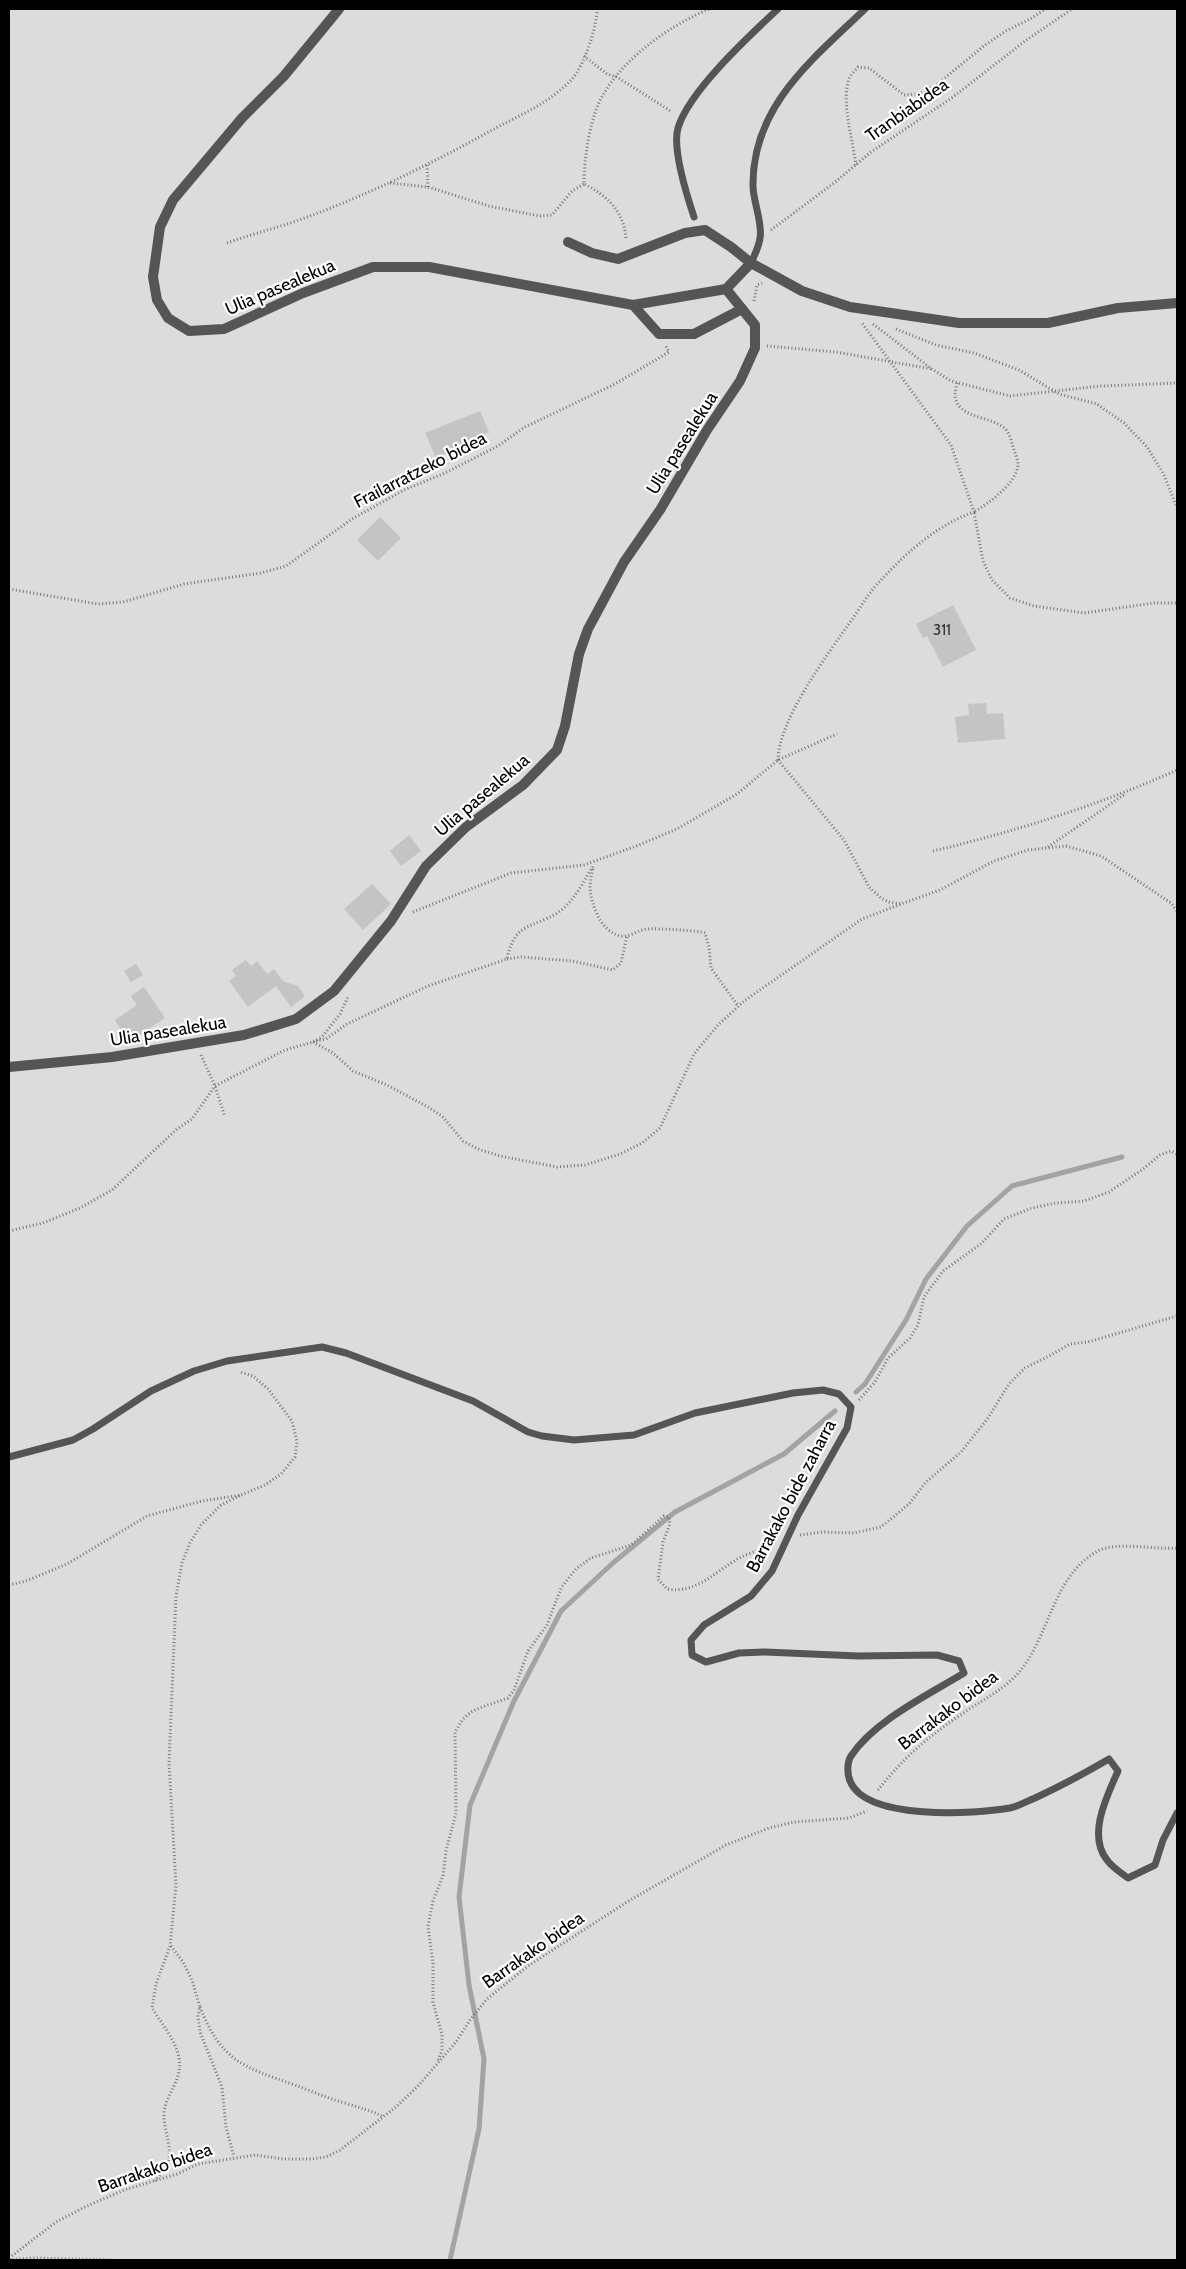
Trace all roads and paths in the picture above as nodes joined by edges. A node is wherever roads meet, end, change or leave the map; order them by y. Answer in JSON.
{"nodes":[{"id":1,"x":339,"y":9,"type":"edge"},
{"id":2,"x":597,"y":9,"type":"edge"},
{"id":3,"x":709,"y":9,"type":"edge"},
{"id":4,"x":778,"y":9,"type":"edge"},
{"id":5,"x":865,"y":9,"type":"edge"},
{"id":6,"x":1045,"y":9,"type":"edge"},
{"id":7,"x":1072,"y":9,"type":"edge"},
{"id":8,"x":584,"y":56,"type":"junction"},
{"id":9,"x":617,"y":77,"type":"junction"},
{"id":10,"x":683,"y":118,"type":"junction"},
{"id":11,"x":856,"y":164,"type":"junction"},
{"id":12,"x":427,"y":165,"type":"junction"},
{"id":13,"x":390,"y":183,"type":"junction"},
{"id":14,"x":584,"y":184,"type":"junction"},
{"id":15,"x":428,"y":187,"type":"junction"},
{"id":16,"x":694,"y":217,"type":"dead end"},
{"id":17,"x":761,"y":237,"type":"junction"},
{"id":18,"x":626,"y":238,"type":"dead end"},
{"id":19,"x":568,"y":242,"type":"dead end"},
{"id":20,"x":227,"y":243,"type":"dead end"},
{"id":21,"x":751,"y":263,"type":"junction"},
{"id":22,"x":770,"y":285,"type":"dead end"},
{"id":23,"x":726,"y":288,"type":"junction"},
{"id":24,"x":1177,"y":302,"type":"edge"},
{"id":25,"x":633,"y":305,"type":"junction"},
{"id":26,"x":850,"y":307,"type":"junction"},
{"id":27,"x":742,"y":309,"type":"junction"},
{"id":28,"x":872,"y":323,"type":"dead end"},
{"id":29,"x":755,"y":326,"type":"junction"},
{"id":30,"x":890,"y":326,"type":"dead end"},
{"id":31,"x":659,"y":334,"type":"junction"},
{"id":32,"x":890,"y":363,"type":"junction"},
{"id":33,"x":932,"y":370,"type":"junction"},
{"id":34,"x":957,"y":383,"type":"junction"},
{"id":35,"x":1177,"y":383,"type":"edge"},
{"id":36,"x":1056,"y":392,"type":"junction"},
{"id":37,"x":1177,"y":508,"type":"edge"},
{"id":38,"x":974,"y":512,"type":"junction"},
{"id":39,"x":9,"y":589,"type":"edge"},
{"id":40,"x":1177,"y":603,"type":"edge"},
{"id":41,"x":837,"y":734,"type":"dead end"},
{"id":42,"x":778,"y":760,"type":"junction"},
{"id":43,"x":1177,"y":770,"type":"edge"},
{"id":44,"x":1130,"y":791,"type":"junction"},
{"id":45,"x":1047,"y":848,"type":"junction"},
{"id":46,"x":933,"y":850,"type":"dead end"},
{"id":47,"x":594,"y":863,"type":"junction"},
{"id":48,"x":901,"y":904,"type":"junction"},
{"id":49,"x":1177,"y":911,"type":"edge"},
{"id":50,"x":391,"y":921,"type":"junction"},
{"id":51,"x":626,"y":936,"type":"junction"},
{"id":52,"x":507,"y":959,"type":"junction"},
{"id":53,"x":349,"y":990,"type":"dead end"},
{"id":54,"x":738,"y":1006,"type":"junction"},
{"id":55,"x":313,"y":1042,"type":"junction"},
{"id":56,"x":196,"y":1043,"type":"junction"},
{"id":57,"x":9,"y":1067,"type":"edge"},
{"id":58,"x":215,"y":1086,"type":"junction"},
{"id":59,"x":225,"y":1117,"type":"dead end"},
{"id":60,"x":1177,"y":1154,"type":"edge"},
{"id":61,"x":9,"y":1231,"type":"edge"},
{"id":62,"x":236,"y":1370,"type":"dead end"},
{"id":63,"x":850,"y":1407,"type":"junction"},
{"id":64,"x":9,"y":1457,"type":"edge"},
{"id":65,"x":241,"y":1495,"type":"junction"},
{"id":66,"x":1177,"y":1548,"type":"edge"},
{"id":67,"x":9,"y":1585,"type":"edge"},
{"id":68,"x":872,"y":1802,"type":"junction"},
{"id":69,"x":1177,"y":1813,"type":"edge"},
{"id":70,"x":170,"y":1946,"type":"junction"},
{"id":71,"x":200,"y":2007,"type":"junction"},
{"id":72,"x":384,"y":2117,"type":"junction"},
{"id":73,"x":234,"y":2157,"type":"junction"},
{"id":74,"x":155,"y":2181,"type":"junction"},
{"id":75,"x":9,"y":2259,"type":"edge"},
{"id":76,"x":112,"y":2260,"type":"edge"}],
"edges":[{"from":1,"to":25,"type":"street","name":"Ulia pasealekua"},
{"from":2,"to":8,"type":"path"},
{"from":3,"to":9,"type":"path"},
{"from":4,"to":10,"type":"lane"},
{"from":5,"to":17,"type":"lane"},
{"from":6,"to":11,"type":"path"},
{"from":7,"to":11,"type":"path","name":"Tranbiabidea"},
{"from":8,"to":9,"type":"path"},
{"from":8,"to":12,"type":"path"},
{"from":9,"to":10,"type":"path"},
{"from":9,"to":14,"type":"path"},
{"from":10,"to":16,"type":"lane"},
{"from":11,"to":17,"type":"path","name":"Tranbiabidea"},
{"from":12,"to":13,"type":"path"},
{"from":12,"to":15,"type":"path"},
{"from":13,"to":15,"type":"path"},
{"from":13,"to":20,"type":"path"},
{"from":14,"to":15,"type":"path"},
{"from":14,"to":18,"type":"path"},
{"from":17,"to":21,"type":"lane"},
{"from":19,"to":21,"type":"street"},
{"from":21,"to":23,"type":"street"},
{"from":21,"to":26,"type":"street"},
{"from":22,"to":29,"type":"path"},
{"from":23,"to":25,"type":"street","name":"Ulia pasealekua"},
{"from":23,"to":27,"type":"street"},
{"from":24,"to":26,"type":"street"},
{"from":25,"to":31,"type":"street"},
{"from":26,"to":32,"type":"path"},
{"from":27,"to":29,"type":"street"},
{"from":27,"to":31,"type":"street"},
{"from":28,"to":33,"type":"path"},
{"from":29,"to":32,"type":"path"},
{"from":29,"to":50,"type":"street","name":"Ulia pasealekua"},
{"from":30,"to":36,"type":"path"},
{"from":31,"to":39,"type":"path","name":"Frailarratzeko bidea"},
{"from":32,"to":33,"type":"path"},
{"from":32,"to":38,"type":"path"},
{"from":33,"to":34,"type":"path"},
{"from":34,"to":36,"type":"path"},
{"from":34,"to":38,"type":"path"},
{"from":35,"to":36,"type":"path"},
{"from":36,"to":37,"type":"path"},
{"from":38,"to":40,"type":"path"},
{"from":38,"to":42,"type":"path"},
{"from":41,"to":42,"type":"path"},
{"from":42,"to":47,"type":"path"},
{"from":42,"to":48,"type":"path"},
{"from":43,"to":44,"type":"path"},
{"from":44,"to":45,"type":"path"},
{"from":44,"to":46,"type":"path"},
{"from":45,"to":48,"type":"path"},
{"from":45,"to":49,"type":"path"},
{"from":47,"to":50,"type":"path"},
{"from":47,"to":51,"type":"path"},
{"from":47,"to":52,"type":"path"},
{"from":48,"to":54,"type":"path"},
{"from":50,"to":56,"type":"street","name":"Ulia pasealekua"},
{"from":51,"to":52,"type":"path"},
{"from":51,"to":54,"type":"path"},
{"from":52,"to":55,"type":"path"},
{"from":53,"to":55,"type":"path"},
{"from":54,"to":55,"type":"path"},
{"from":55,"to":58,"type":"path"},
{"from":56,"to":57,"type":"street","name":"Ulia pasealekua"},
{"from":56,"to":58,"type":"path"},
{"from":58,"to":59,"type":"path"},
{"from":58,"to":61,"type":"path"},
{"from":60,"to":63,"type":"path"},
{"from":62,"to":65,"type":"path"},
{"from":63,"to":64,"type":"lane","name":"Barrakako bide zaharra"},
{"from":63,"to":68,"type":"lane","name":"Barrakako bide zaharra"},
{"from":65,"to":67,"type":"path"},
{"from":65,"to":70,"type":"path"},
{"from":66,"to":68,"type":"path","name":"Barrakako bidea"},
{"from":68,"to":69,"type":"lane","name":"Barrakako bide zaharra"},
{"from":68,"to":72,"type":"path","name":"Barrakako bidea"},
{"from":70,"to":71,"type":"path"},
{"from":70,"to":74,"type":"path"},
{"from":71,"to":72,"type":"path"},
{"from":71,"to":73,"type":"path"},
{"from":72,"to":73,"type":"path","name":"Barrakako bidea"},
{"from":73,"to":74,"type":"path","name":"Barrakako bidea"},
{"from":74,"to":75,"type":"path","name":"Barrakako bidea"},
{"from":75,"to":76,"type":"path"}]}
